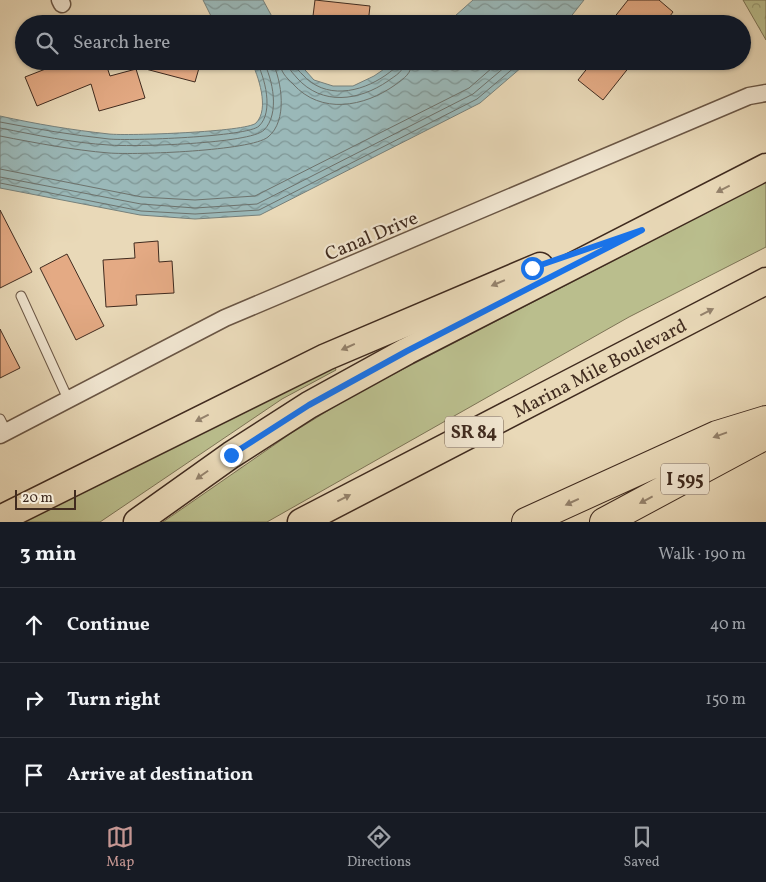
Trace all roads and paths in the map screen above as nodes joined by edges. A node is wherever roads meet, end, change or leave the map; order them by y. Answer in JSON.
{"nodes":[{"id":1,"x":766,"y":93,"type":"edge"},
{"id":2,"x":766,"y":167,"type":"edge"},
{"id":3,"x":642,"y":230,"type":"junction"},
{"id":4,"x":766,"y":281,"type":"edge"},
{"id":5,"x":21,"y":296,"type":"dead end"},
{"id":6,"x":68,"y":400,"type":"junction"},
{"id":7,"x":766,"y":420,"type":"edge"},
{"id":8,"x":2,"y":428,"type":"edge"},
{"id":9,"x":766,"y":436,"type":"edge"},
{"id":10,"x":0,"y":519,"type":"edge"},
{"id":11,"x":137,"y":522,"type":"edge"},
{"id":12,"x":301,"y":522,"type":"edge"},
{"id":13,"x":526,"y":522,"type":"edge"},
{"id":14,"x":604,"y":522,"type":"edge"}],
"edges":[{"from":1,"to":6,"type":"street","name":"Canal Drive"},
{"from":2,"to":3,"type":"main road","one_way":true},
{"from":3,"to":10,"type":"main road","one_way":true},
{"from":3,"to":11,"type":"main road","one_way":true},
{"from":12,"to":4,"type":"main road","name":"Marina Mile Boulevard","number":"SR 84","one_way":true},
{"from":5,"to":6,"type":"lane"},
{"from":6,"to":8,"type":"street","name":"Canal Drive"},
{"from":7,"to":13,"type":"highway","one_way":true},
{"from":9,"to":14,"type":"highway","number":"I 595","one_way":true}]}
